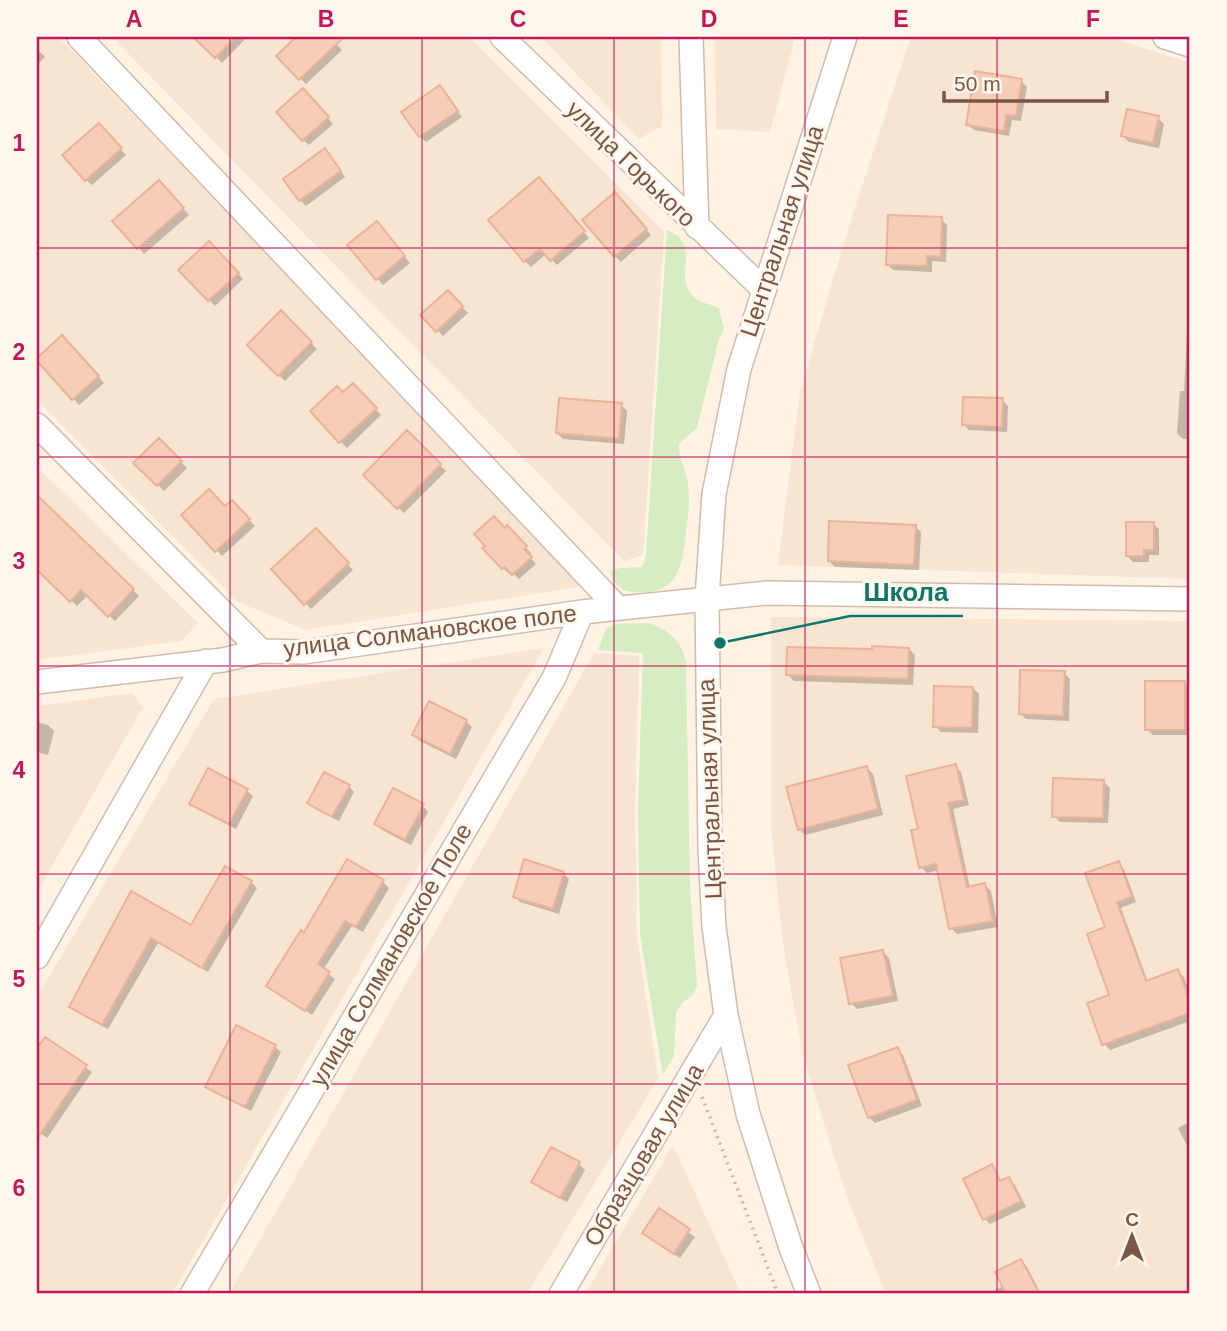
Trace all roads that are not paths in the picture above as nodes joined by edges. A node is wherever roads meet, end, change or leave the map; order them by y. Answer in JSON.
{"nodes":[{"id":1,"x":79,"y":37,"type":"edge"},
{"id":2,"x":502,"y":37,"type":"edge"},
{"id":3,"x":691,"y":37,"type":"edge"},
{"id":4,"x":845,"y":37,"type":"edge"},
{"id":5,"x":1166,"y":37,"type":"edge"},
{"id":6,"x":1190,"y":45,"type":"edge"},
{"id":7,"x":696,"y":227,"type":"junction"},
{"id":8,"x":763,"y":289,"type":"junction"},
{"id":9,"x":37,"y":425,"type":"edge"},
{"id":10,"x":707,"y":598,"type":"junction"},
{"id":11,"x":1190,"y":599,"type":"edge"},
{"id":12,"x":618,"y":608,"type":"junction"},
{"id":13,"x":582,"y":612,"type":"junction"},
{"id":14,"x":261,"y":651,"type":"junction"},
{"id":15,"x":206,"y":661,"type":"junction"},
{"id":16,"x":37,"y":682,"type":"edge"},
{"id":17,"x":37,"y":957,"type":"edge"},
{"id":18,"x":726,"y":1015,"type":"junction"},
{"id":19,"x":192,"y":1294,"type":"edge"},
{"id":20,"x":561,"y":1294,"type":"edge"},
{"id":21,"x":809,"y":1294,"type":"edge"}],
"edges":[{"from":1,"to":12,"type":"street"},
{"from":2,"to":7,"type":"street","name":"улица Горького"},
{"from":3,"to":7,"type":"street"},
{"from":4,"to":8,"type":"street","name":"Центральная улица"},
{"from":5,"to":6,"type":"street"},
{"from":7,"to":8,"type":"street","name":"улица Горького"},
{"from":8,"to":10,"type":"street","name":"Центральная улица"},
{"from":9,"to":14,"type":"street","name":"улица Солмановское поле"},
{"from":10,"to":11,"type":"street","name":"улица Солмановское поле"},
{"from":10,"to":12,"type":"street","name":"улица Солмановское поле"},
{"from":10,"to":18,"type":"street","name":"Центральная улица"},
{"from":12,"to":13,"type":"street","name":"улица Солмановское поле"},
{"from":13,"to":14,"type":"street","name":"улица Солмановское поле"},
{"from":13,"to":19,"type":"street","name":"улица Солмановское Поле"},
{"from":14,"to":15,"type":"street"},
{"from":15,"to":16,"type":"street"},
{"from":15,"to":17,"type":"street"},
{"from":18,"to":20,"type":"street","name":"Образцовая улица"},
{"from":18,"to":21,"type":"street","name":"Центральная улица"}]}
